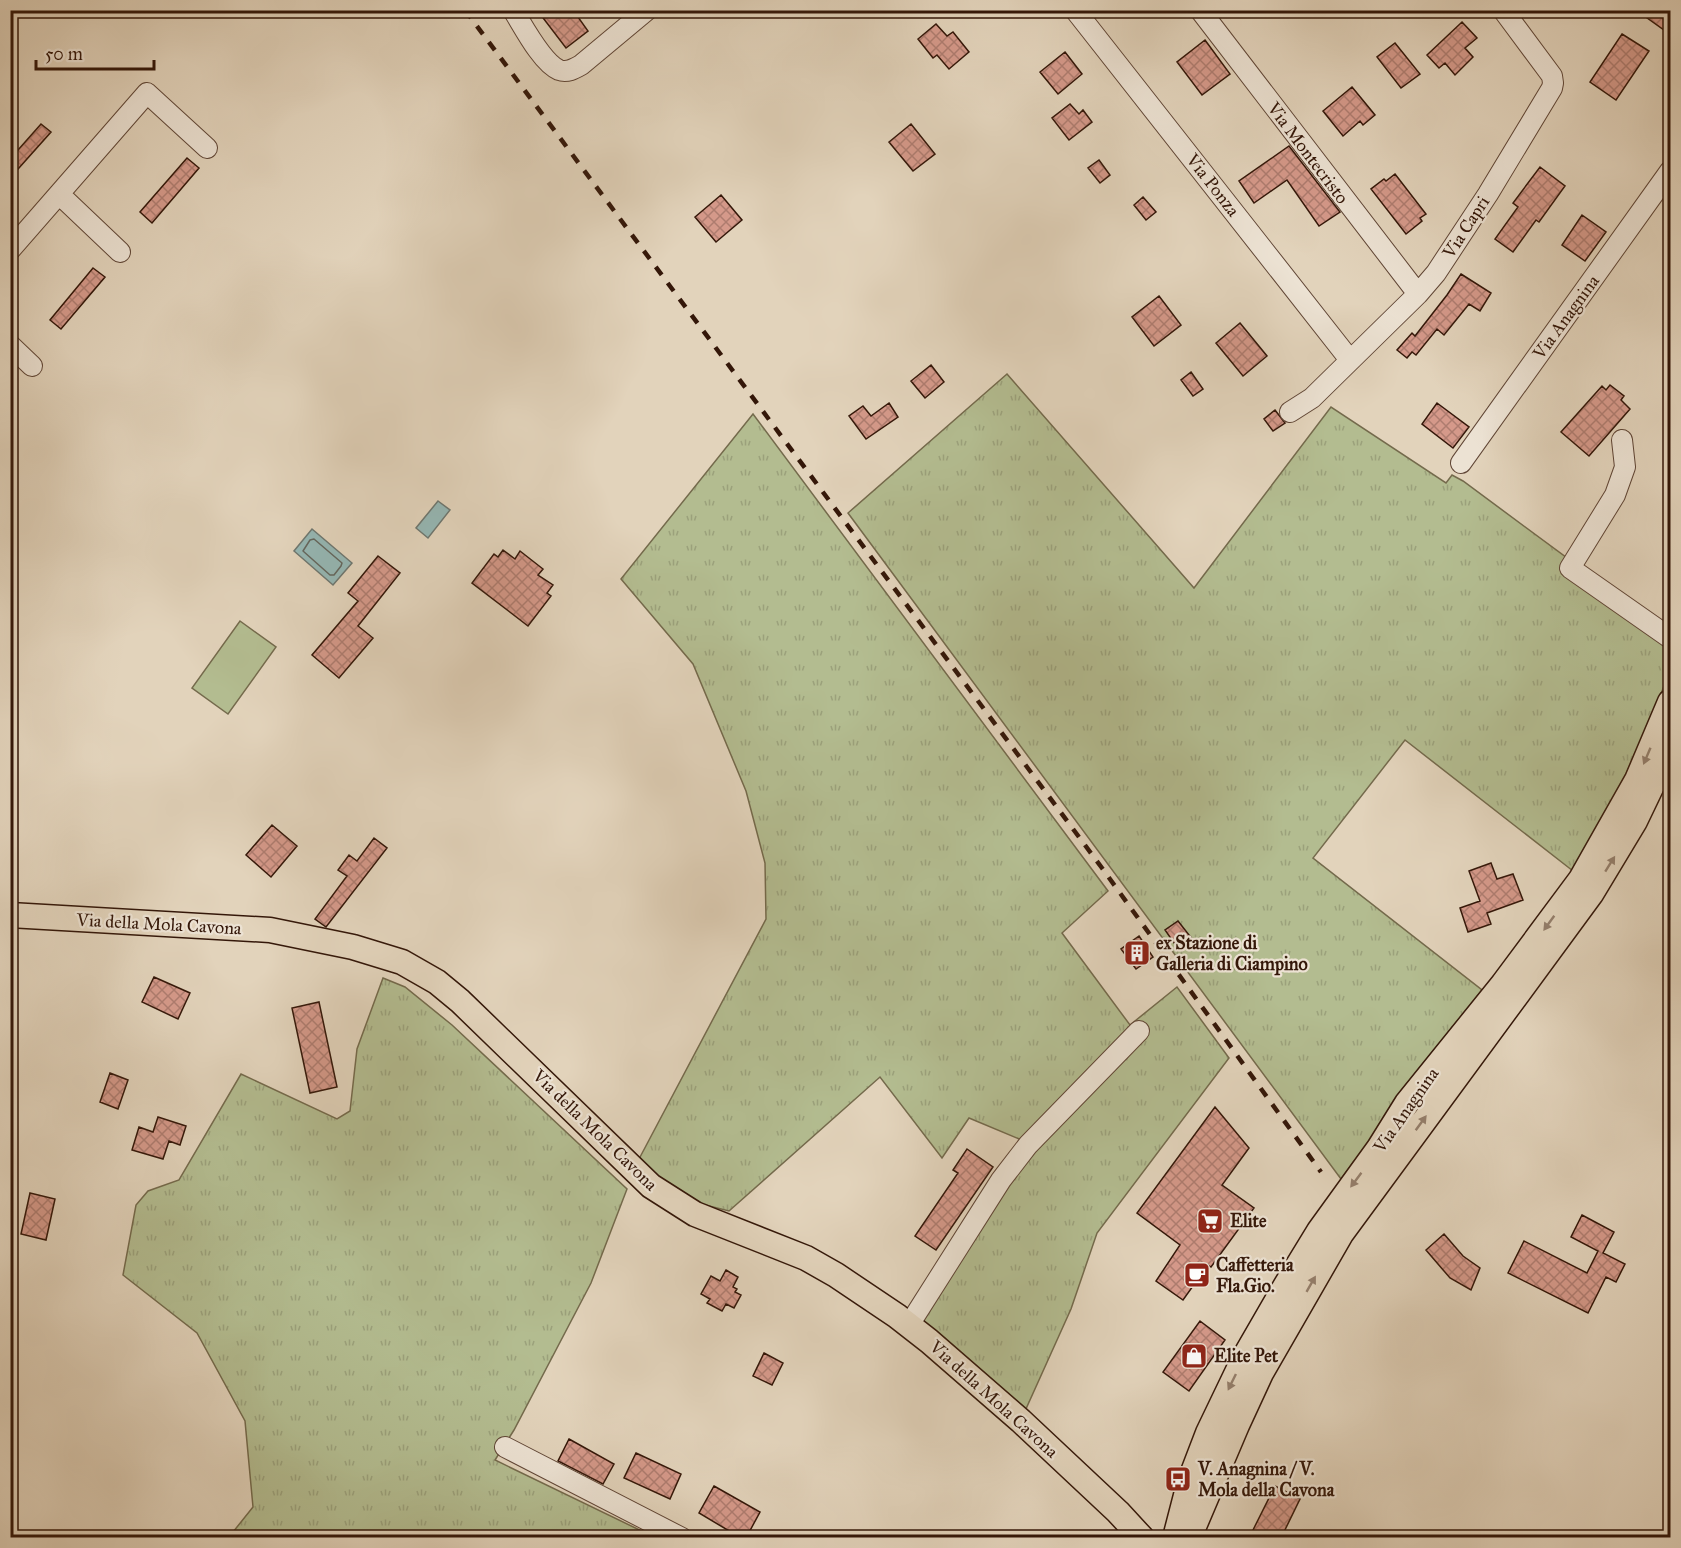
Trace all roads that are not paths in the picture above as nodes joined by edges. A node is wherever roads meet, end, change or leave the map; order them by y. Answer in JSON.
{"nodes":[{"id":1,"x":513,"y":10,"type":"edge"},
{"id":2,"x":647,"y":10,"type":"edge"},
{"id":3,"x":1075,"y":10,"type":"edge"},
{"id":4,"x":1200,"y":10,"type":"edge"},
{"id":5,"x":1503,"y":10,"type":"edge"},
{"id":6,"x":207,"y":148,"type":"dead end"},
{"id":7,"x":1671,"y":171,"type":"edge"},
{"id":8,"x":59,"y":194,"type":"junction"},
{"id":9,"x":10,"y":250,"type":"edge"},
{"id":10,"x":120,"y":252,"type":"dead end"},
{"id":11,"x":1418,"y":294,"type":"junction"},
{"id":12,"x":10,"y":345,"type":"edge"},
{"id":13,"x":1350,"y":360,"type":"junction"},
{"id":14,"x":32,"y":366,"type":"dead end"},
{"id":15,"x":1290,"y":412,"type":"dead end"},
{"id":16,"x":1622,"y":440,"type":"dead end"},
{"id":17,"x":1461,"y":463,"type":"dead end"},
{"id":18,"x":1671,"y":638,"type":"edge"},
{"id":19,"x":1671,"y":702,"type":"edge"},
{"id":20,"x":1671,"y":748,"type":"edge"},
{"id":21,"x":10,"y":915,"type":"edge"},
{"id":22,"x":1139,"y":1030,"type":"dead end"},
{"id":23,"x":1284,"y":1310,"type":"junction"},
{"id":24,"x":909,"y":1325,"type":"junction"},
{"id":25,"x":505,"y":1447,"type":"dead end"},
{"id":26,"x":682,"y":1538,"type":"edge"},
{"id":27,"x":1142,"y":1538,"type":"edge"},
{"id":28,"x":1175,"y":1538,"type":"edge"},
{"id":29,"x":1189,"y":1538,"type":"edge"}],
"edges":[{"from":1,"to":2,"type":"street"},
{"from":3,"to":13,"type":"street","name":"Via Ponza"},
{"from":4,"to":11,"type":"street","name":"Via Montecristo"},
{"from":5,"to":11,"type":"street","name":"Via Capri"},
{"from":6,"to":8,"type":"street"},
{"from":7,"to":17,"type":"street","name":"Via Anagnina"},
{"from":8,"to":9,"type":"street"},
{"from":8,"to":10,"type":"street"},
{"from":11,"to":13,"type":"street","name":"Via Capri"},
{"from":12,"to":14,"type":"street"},
{"from":13,"to":15,"type":"street","name":"Via Capri"},
{"from":16,"to":18,"type":"street"},
{"from":19,"to":23,"type":"main road","name":"Via Anagnina","one_way":true},
{"from":23,"to":20,"type":"main road","name":"Via Anagnina","one_way":true},
{"from":21,"to":24,"type":"main road","name":"Via della Mola Cavona"},
{"from":22,"to":24,"type":"street"},
{"from":23,"to":28,"type":"main road","name":"Via Anagnina","one_way":true},
{"from":23,"to":29,"type":"main road","name":"Via Anagnina"},
{"from":24,"to":27,"type":"main road","name":"Via della Mola Cavona"},
{"from":25,"to":26,"type":"street"}]}
